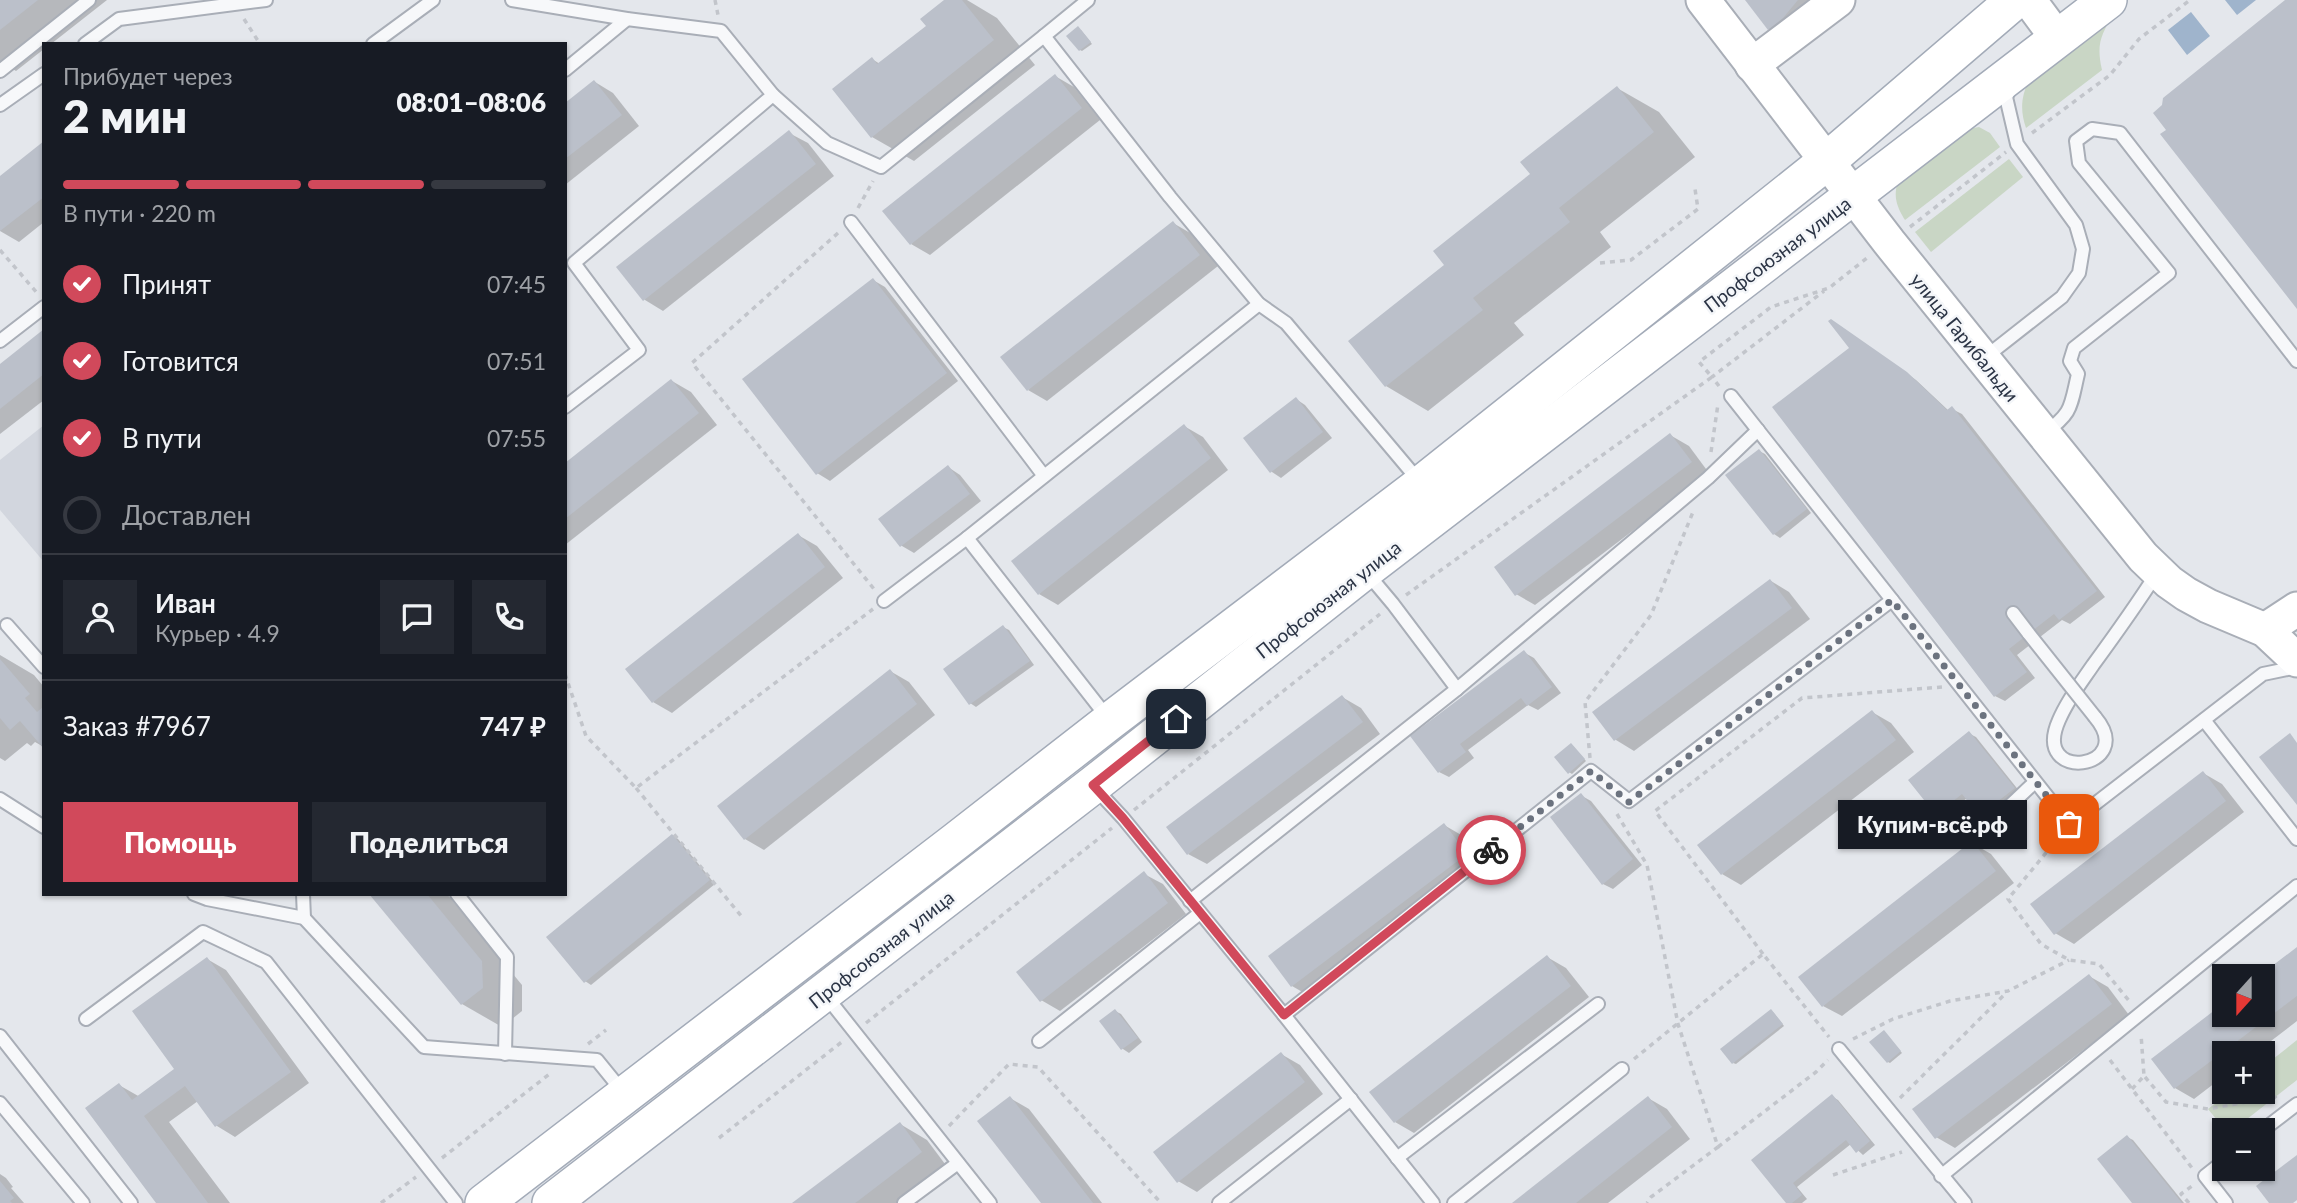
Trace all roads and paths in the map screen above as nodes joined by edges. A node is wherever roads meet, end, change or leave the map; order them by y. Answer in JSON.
{"nodes":[{"id":1,"x":89,"y":0,"type":"edge"},
{"id":2,"x":266,"y":0,"type":"edge"},
{"id":3,"x":433,"y":0,"type":"edge"},
{"id":4,"x":512,"y":0,"type":"edge"},
{"id":5,"x":1087,"y":0,"type":"edge"},
{"id":6,"x":1703,"y":0,"type":"edge"},
{"id":7,"x":1838,"y":0,"type":"edge"},
{"id":8,"x":2015,"y":0,"type":"edge"},
{"id":9,"x":2029,"y":0,"type":"edge"},
{"id":10,"x":2108,"y":0,"type":"edge"},
{"id":11,"x":2190,"y":0,"type":"edge"},
{"id":12,"x":234,"y":4,"type":"junction"},
{"id":13,"x":627,"y":19,"type":"junction"},
{"id":14,"x":1044,"y":36,"type":"junction"},
{"id":15,"x":2058,"y":39,"type":"junction"},
{"id":16,"x":88,"y":42,"type":"edge"},
{"id":17,"x":259,"y":42,"type":"edge"},
{"id":18,"x":376,"y":42,"type":"edge"},
{"id":19,"x":1752,"y":65,"type":"junction"},
{"id":20,"x":2020,"y":67,"type":"junction"},
{"id":21,"x":567,"y":68,"type":"edge"},
{"id":22,"x":0,"y":71,"type":"edge"},
{"id":23,"x":42,"y":75,"type":"edge"},
{"id":24,"x":773,"y":95,"type":"junction"},
{"id":25,"x":0,"y":105,"type":"edge"},
{"id":26,"x":2017,"y":144,"type":"junction"},
{"id":27,"x":1827,"y":161,"type":"junction"},
{"id":28,"x":881,"y":167,"type":"junction"},
{"id":29,"x":1695,"y":189,"type":"dead end"},
{"id":30,"x":1854,"y":195,"type":"junction"},
{"id":31,"x":1922,"y":217,"type":"dead end"},
{"id":32,"x":850,"y":222,"type":"junction"},
{"id":33,"x":0,"y":250,"type":"edge"},
{"id":34,"x":1600,"y":263,"type":"dead end"},
{"id":35,"x":1860,"y":264,"type":"dead end"},
{"id":36,"x":1829,"y":288,"type":"junction"},
{"id":37,"x":42,"y":299,"type":"edge"},
{"id":38,"x":1259,"y":304,"type":"junction"},
{"id":39,"x":42,"y":309,"type":"edge"},
{"id":40,"x":0,"y":341,"type":"edge"},
{"id":41,"x":1983,"y":359,"type":"junction"},
{"id":42,"x":2297,"y":361,"type":"edge"},
{"id":43,"x":1712,"y":377,"type":"junction"},
{"id":44,"x":1720,"y":387,"type":"dead end"},
{"id":45,"x":1731,"y":396,"type":"dead end"},
{"id":46,"x":1718,"y":400,"type":"dead end"},
{"id":47,"x":567,"y":405,"type":"edge"},
{"id":48,"x":1758,"y":430,"type":"junction"},
{"id":49,"x":2044,"y":435,"type":"junction"},
{"id":50,"x":1044,"y":476,"type":"junction"},
{"id":51,"x":1708,"y":478,"type":"junction"},
{"id":52,"x":1422,"y":484,"type":"junction"},
{"id":53,"x":967,"y":538,"type":"junction"},
{"id":54,"x":1364,"y":570,"type":"junction"},
{"id":55,"x":2158,"y":572,"type":"junction"},
{"id":56,"x":1892,"y":600,"type":"junction"},
{"id":57,"x":884,"y":601,"type":"junction"},
{"id":58,"x":1393,"y":604,"type":"junction"},
{"id":59,"x":2297,"y":609,"type":"edge"},
{"id":60,"x":2012,"y":613,"type":"dead end"},
{"id":61,"x":7,"y":625,"type":"dead end"},
{"id":62,"x":2265,"y":630,"type":"junction"},
{"id":63,"x":2297,"y":660,"type":"edge"},
{"id":64,"x":42,"y":665,"type":"edge"},
{"id":65,"x":2297,"y":667,"type":"edge"},
{"id":66,"x":567,"y":680,"type":"edge"},
{"id":67,"x":1960,"y":686,"type":"junction"},
{"id":68,"x":1457,"y":688,"type":"junction"},
{"id":69,"x":2204,"y":720,"type":"junction"},
{"id":70,"x":1110,"y":721,"type":"junction"},
{"id":71,"x":1591,"y":771,"type":"junction"},
{"id":72,"x":2035,"y":783,"type":"junction"},
{"id":73,"x":1093,"y":785,"type":"junction"},
{"id":74,"x":636,"y":788,"type":"junction"},
{"id":75,"x":0,"y":799,"type":"edge"},
{"id":76,"x":1612,"y":806,"type":"dead end"},
{"id":77,"x":1123,"y":818,"type":"junction"},
{"id":78,"x":2069,"y":824,"type":"junction"},
{"id":79,"x":42,"y":826,"type":"edge"},
{"id":80,"x":1926,"y":839,"type":"dead end"},
{"id":81,"x":2297,"y":839,"type":"edge"},
{"id":82,"x":2297,"y":886,"type":"edge"},
{"id":83,"x":199,"y":896,"type":"edge"},
{"id":84,"x":303,"y":896,"type":"edge"},
{"id":85,"x":459,"y":896,"type":"edge"},
{"id":86,"x":1190,"y":901,"type":"junction"},
{"id":87,"x":1200,"y":913,"type":"junction"},
{"id":88,"x":742,"y":917,"type":"dead end"},
{"id":89,"x":304,"y":918,"type":"junction"},
{"id":90,"x":1763,"y":954,"type":"junction"},
{"id":91,"x":2069,"y":960,"type":"junction"},
{"id":92,"x":2008,"y":992,"type":"junction"},
{"id":93,"x":823,"y":993,"type":"junction"},
{"id":94,"x":1598,"y":1004,"type":"dead end"},
{"id":95,"x":2140,"y":1014,"type":"junction"},
{"id":96,"x":1284,"y":1015,"type":"junction"},
{"id":97,"x":86,"y":1019,"type":"dead end"},
{"id":98,"x":1678,"y":1024,"type":"junction"},
{"id":99,"x":606,"y":1030,"type":"dead end"},
{"id":100,"x":855,"y":1032,"type":"junction"},
{"id":101,"x":0,"y":1036,"type":"edge"},
{"id":102,"x":1039,"y":1041,"type":"dead end"},
{"id":103,"x":2100,"y":1048,"type":"junction"},
{"id":104,"x":1839,"y":1049,"type":"junction"},
{"id":105,"x":505,"y":1054,"type":"junction"},
{"id":106,"x":572,"y":1056,"type":"junction"},
{"id":107,"x":1622,"y":1069,"type":"joint"},
{"id":108,"x":2144,"y":1076,"type":"junction"},
{"id":109,"x":2132,"y":1089,"type":"junction"},
{"id":110,"x":625,"y":1094,"type":"junction"},
{"id":111,"x":1351,"y":1099,"type":"junction"},
{"id":112,"x":0,"y":1103,"type":"edge"},
{"id":113,"x":2292,"y":1107,"type":"edge"},
{"id":114,"x":1888,"y":1110,"type":"junction"},
{"id":115,"x":2275,"y":1120,"type":"edge"},
{"id":116,"x":938,"y":1137,"type":"junction"},
{"id":117,"x":719,"y":1139,"type":"dead end"},
{"id":118,"x":1914,"y":1142,"type":"junction"},
{"id":119,"x":1718,"y":1147,"type":"junction"},
{"id":120,"x":1397,"y":1158,"type":"junction"},
{"id":121,"x":958,"y":1163,"type":"junction"},
{"id":122,"x":429,"y":1168,"type":"junction"},
{"id":123,"x":2212,"y":1170,"type":"edge"},
{"id":124,"x":1833,"y":1175,"type":"dead end"},
{"id":125,"x":1941,"y":1176,"type":"junction"},
{"id":126,"x":2203,"y":1177,"type":"junction"},
{"id":127,"x":83,"y":1203,"type":"edge"},
{"id":128,"x":131,"y":1203,"type":"edge"},
{"id":129,"x":381,"y":1203,"type":"edge"},
{"id":130,"x":456,"y":1203,"type":"edge"},
{"id":131,"x":484,"y":1203,"type":"edge"},
{"id":132,"x":551,"y":1203,"type":"edge"},
{"id":133,"x":904,"y":1203,"type":"edge"},
{"id":134,"x":990,"y":1203,"type":"edge"},
{"id":135,"x":1161,"y":1203,"type":"edge"},
{"id":136,"x":1219,"y":1203,"type":"edge"},
{"id":137,"x":1433,"y":1203,"type":"edge"},
{"id":138,"x":1454,"y":1203,"type":"edge"},
{"id":139,"x":1647,"y":1203,"type":"edge"},
{"id":140,"x":1965,"y":1203,"type":"edge"},
{"id":141,"x":2189,"y":1203,"type":"edge"},
{"id":142,"x":2226,"y":1203,"type":"edge"}],
"edges":[{"from":1,"to":22,"type":"lane"},
{"from":2,"to":12,"type":"lane"},
{"from":3,"to":18,"type":"lane"},
{"from":4,"to":13,"type":"lane"},
{"from":5,"to":14,"type":"lane"},
{"from":6,"to":19,"type":"street","name":"улица Гарибальди"},
{"from":7,"to":19,"type":"street"},
{"from":8,"to":27,"type":"main road","name":"Профсоюзная улица"},
{"from":9,"to":15,"type":"street"},
{"from":10,"to":15,"type":"main road","name":"Профсоюзная улица"},
{"from":11,"to":26,"type":"path"},
{"from":12,"to":16,"type":"lane"},
{"from":12,"to":17,"type":"path"},
{"from":13,"to":21,"type":"lane"},
{"from":13,"to":24,"type":"lane"},
{"from":14,"to":28,"type":"lane"},
{"from":14,"to":38,"type":"lane"},
{"from":15,"to":20,"type":"main road","name":"Профсоюзная улица"},
{"from":19,"to":27,"type":"street","name":"улица Гарибальди"},
{"from":20,"to":26,"type":"lane"},
{"from":20,"to":30,"type":"main road","name":"Профсоюзная улица"},
{"from":23,"to":25,"type":"lane"},
{"from":24,"to":28,"type":"lane"},
{"from":24,"to":47,"type":"lane"},
{"from":26,"to":31,"type":"path"},
{"from":26,"to":41,"type":"lane"},
{"from":27,"to":30,"type":"street","name":"улица Гарибальди"},
{"from":27,"to":52,"type":"main road","name":"Профсоюзная улица"},
{"from":28,"to":32,"type":"path"},
{"from":29,"to":34,"type":"path"},
{"from":30,"to":41,"type":"street","name":"улица Гарибальди"},
{"from":30,"to":54,"type":"main road","name":"Профсоюзная улица"},
{"from":32,"to":50,"type":"lane"},
{"from":32,"to":57,"type":"path"},
{"from":33,"to":37,"type":"path"},
{"from":35,"to":36,"type":"path"},
{"from":36,"to":43,"type":"path"},
{"from":36,"to":43,"type":"path"},
{"from":38,"to":50,"type":"lane"},
{"from":38,"to":52,"type":"lane"},
{"from":39,"to":40,"type":"lane"},
{"from":41,"to":49,"type":"street","name":"улица Гарибальди"},
{"from":42,"to":49,"type":"lane"},
{"from":43,"to":44,"type":"path"},
{"from":43,"to":58,"type":"path"},
{"from":45,"to":48,"type":"lane"},
{"from":46,"to":51,"type":"path"},
{"from":48,"to":51,"type":"lane"},
{"from":48,"to":56,"type":"lane"},
{"from":49,"to":55,"type":"street","name":"улица Гарибальди"},
{"from":50,"to":53,"type":"lane"},
{"from":51,"to":68,"type":"lane"},
{"from":51,"to":71,"type":"path"},
{"from":52,"to":70,"type":"main road","name":"Профсоюзная улица"},
{"from":53,"to":57,"type":"lane"},
{"from":53,"to":70,"type":"lane"},
{"from":54,"to":58,"type":"lane"},
{"from":54,"to":73,"type":"main road","name":"Профсоюзная улица"},
{"from":55,"to":60,"type":"lane","bridge":true},
{"from":55,"to":62,"type":"street","name":"улица Гарибальди"},
{"from":56,"to":67,"type":"lane"},
{"from":56,"to":71,"type":"lane"},
{"from":57,"to":74,"type":"path"},
{"from":58,"to":68,"type":"lane"},
{"from":58,"to":77,"type":"path"},
{"from":59,"to":62,"type":"street"},
{"from":61,"to":64,"type":"lane"},
{"from":62,"to":63,"type":"street","name":"улица Гарибальди"},
{"from":65,"to":69,"type":"lane"},
{"from":66,"to":74,"type":"path"},
{"from":67,"to":72,"type":"lane"},
{"from":67,"to":90,"type":"path"},
{"from":68,"to":86,"type":"lane"},
{"from":69,"to":78,"type":"lane"},
{"from":69,"to":81,"type":"lane"},
{"from":70,"to":110,"type":"main road","name":"Профсоюзная улица"},
{"from":71,"to":96,"type":"lane"},
{"from":72,"to":78,"type":"lane"},
{"from":72,"to":80,"type":"lane"},
{"from":73,"to":77,"type":"lane"},
{"from":73,"to":93,"type":"main road","name":"Профсоюзная улица"},
{"from":74,"to":88,"type":"path"},
{"from":75,"to":79,"type":"lane"},
{"from":76,"to":98,"type":"path"},
{"from":77,"to":86,"type":"lane"},
{"from":77,"to":100,"type":"path"},
{"from":78,"to":91,"type":"path"},
{"from":82,"to":95,"type":"lane"},
{"from":83,"to":89,"type":"lane"},
{"from":84,"to":89,"type":"lane"},
{"from":85,"to":105,"type":"lane"},
{"from":86,"to":87,"type":"lane"},
{"from":87,"to":96,"type":"lane"},
{"from":87,"to":102,"type":"lane"},
{"from":89,"to":105,"type":"lane"},
{"from":90,"to":98,"type":"path"},
{"from":90,"to":104,"type":"path"},
{"from":91,"to":92,"type":"path"},
{"from":91,"to":95,"type":"path"},
{"from":92,"to":104,"type":"path"},
{"from":92,"to":114,"type":"path"},
{"from":93,"to":100,"type":"lane"},
{"from":93,"to":132,"type":"main road","name":"Профсоюзная улица"},
{"from":94,"to":120,"type":"lane"},
{"from":95,"to":103,"type":"lane"},
{"from":95,"to":108,"type":"path"},
{"from":96,"to":111,"type":"lane"},
{"from":97,"to":122,"type":"lane"},
{"from":98,"to":107,"type":"path"},
{"from":98,"to":119,"type":"path"},
{"from":99,"to":106,"type":"path"},
{"from":100,"to":116,"type":"lane"},
{"from":100,"to":117,"type":"path"},
{"from":101,"to":128,"type":"lane"},
{"from":103,"to":109,"type":"path"},
{"from":103,"to":125,"type":"lane"},
{"from":104,"to":114,"type":"lane"},
{"from":104,"to":119,"type":"path"},
{"from":105,"to":106,"type":"lane"},
{"from":106,"to":110,"type":"lane"},
{"from":106,"to":122,"type":"path"},
{"from":107,"to":138,"type":"lane"},
{"from":108,"to":109,"type":"path"},
{"from":108,"to":113,"type":"path"},
{"from":109,"to":126,"type":"path"},
{"from":110,"to":131,"type":"main road","name":"Профсоюзная улица"},
{"from":111,"to":120,"type":"lane"},
{"from":111,"to":136,"type":"lane"},
{"from":112,"to":127,"type":"lane"},
{"from":113,"to":115,"type":"lane"},
{"from":114,"to":118,"type":"lane"},
{"from":116,"to":121,"type":"lane"},
{"from":116,"to":135,"type":"path"},
{"from":118,"to":124,"type":"path"},
{"from":118,"to":125,"type":"lane"},
{"from":119,"to":139,"type":"path"},
{"from":120,"to":137,"type":"lane"},
{"from":121,"to":133,"type":"lane"},
{"from":121,"to":134,"type":"lane"},
{"from":122,"to":129,"type":"path"},
{"from":122,"to":130,"type":"lane"},
{"from":123,"to":126,"type":"lane"},
{"from":125,"to":140,"type":"lane"},
{"from":126,"to":141,"type":"path"},
{"from":126,"to":142,"type":"lane"}]}
